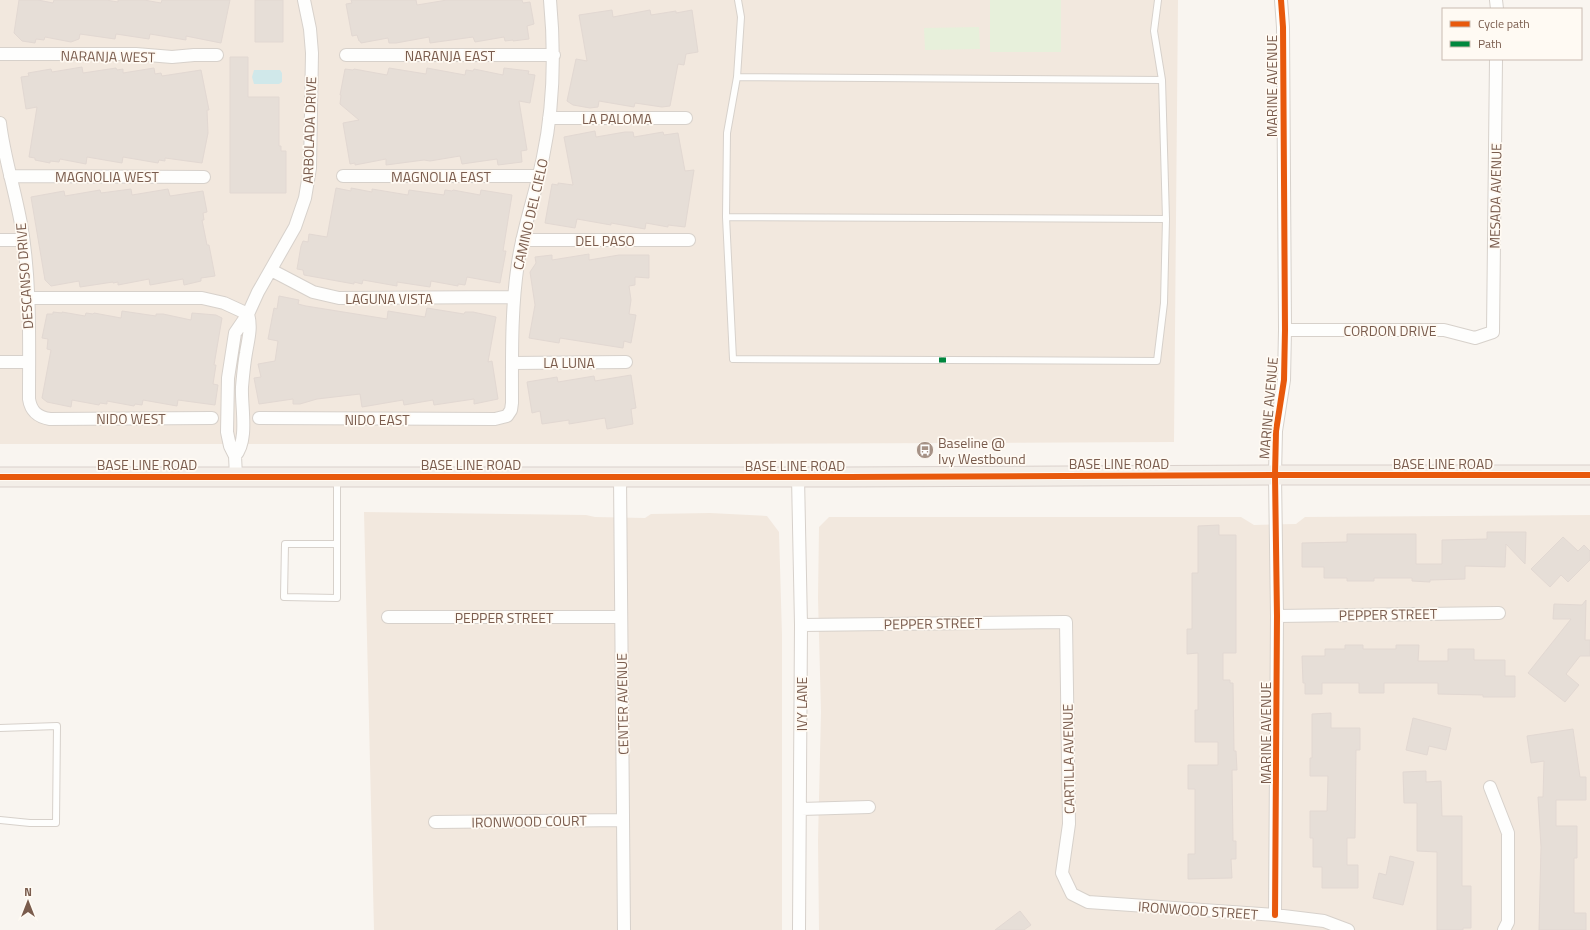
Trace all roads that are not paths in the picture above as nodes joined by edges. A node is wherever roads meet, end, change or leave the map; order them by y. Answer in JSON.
{"nodes":[{"id":1,"x":304,"y":0,"type":"edge"},
{"id":2,"x":550,"y":0,"type":"edge"},
{"id":3,"x":738,"y":0,"type":"edge"},
{"id":4,"x":1158,"y":0,"type":"edge"},
{"id":5,"x":1281,"y":0,"type":"edge"},
{"id":6,"x":0,"y":54,"type":"edge"},
{"id":7,"x":217,"y":55,"type":"dead end"},
{"id":8,"x":346,"y":55,"type":"dead end"},
{"id":9,"x":554,"y":55,"type":"junction"},
{"id":10,"x":1496,"y":60,"type":"edge"},
{"id":11,"x":737,"y":77,"type":"junction"},
{"id":12,"x":1162,"y":80,"type":"junction"},
{"id":13,"x":549,"y":118,"type":"junction"},
{"id":14,"x":686,"y":118,"type":"dead end"},
{"id":15,"x":0,"y":123,"type":"edge"},
{"id":16,"x":10,"y":176,"type":"junction"},
{"id":17,"x":343,"y":176,"type":"dead end"},
{"id":18,"x":539,"y":176,"type":"junction"},
{"id":19,"x":204,"y":177,"type":"dead end"},
{"id":20,"x":726,"y":216,"type":"junction"},
{"id":21,"x":1166,"y":219,"type":"junction"},
{"id":22,"x":0,"y":240,"type":"edge"},
{"id":23,"x":23,"y":240,"type":"junction"},
{"id":24,"x":522,"y":240,"type":"junction"},
{"id":25,"x":689,"y":240,"type":"dead end"},
{"id":26,"x":271,"y":270,"type":"junction"},
{"id":27,"x":514,"y":297,"type":"junction"},
{"id":28,"x":28,"y":298,"type":"junction"},
{"id":29,"x":248,"y":314,"type":"junction"},
{"id":30,"x":1285,"y":330,"type":"junction"},
{"id":31,"x":1493,"y":332,"type":"joint"},
{"id":32,"x":939,"y":360,"type":"dead end"},
{"id":33,"x":946,"y":360,"type":"dead end"},
{"id":34,"x":0,"y":362,"type":"edge"},
{"id":35,"x":29,"y":362,"type":"junction"},
{"id":36,"x":626,"y":362,"type":"dead end"},
{"id":37,"x":512,"y":363,"type":"junction"},
{"id":38,"x":50,"y":418,"type":"joint"},
{"id":39,"x":212,"y":418,"type":"dead end"},
{"id":40,"x":259,"y":418,"type":"dead end"},
{"id":41,"x":495,"y":419,"type":"joint"},
{"id":42,"x":235,"y":456,"type":"junction"},
{"id":43,"x":1275,"y":475,"type":"junction"},
{"id":44,"x":1590,"y":475,"type":"edge"},
{"id":45,"x":236,"y":476,"type":"junction"},
{"id":46,"x":337,"y":476,"type":"junction"},
{"id":47,"x":0,"y":477,"type":"edge"},
{"id":48,"x":620,"y":477,"type":"junction"},
{"id":49,"x":798,"y":477,"type":"junction"},
{"id":50,"x":337,"y":544,"type":"junction"},
{"id":51,"x":1499,"y":613,"type":"dead end"},
{"id":52,"x":1278,"y":616,"type":"junction"},
{"id":53,"x":621,"y":617,"type":"junction"},
{"id":54,"x":388,"y":618,"type":"dead end"},
{"id":55,"x":1066,"y":622,"type":"joint"},
{"id":56,"x":801,"y":625,"type":"junction"},
{"id":57,"x":0,"y":728,"type":"edge"},
{"id":58,"x":1490,"y":787,"type":"dead end"},
{"id":59,"x":869,"y":807,"type":"dead end"},
{"id":60,"x":801,"y":809,"type":"junction"},
{"id":61,"x":0,"y":820,"type":"edge"},
{"id":62,"x":623,"y":820,"type":"junction"},
{"id":63,"x":435,"y":822,"type":"dead end"},
{"id":64,"x":1072,"y":894,"type":"joint"},
{"id":65,"x":1275,"y":915,"type":"junction"},
{"id":66,"x":624,"y":930,"type":"edge"},
{"id":67,"x":799,"y":930,"type":"edge"},
{"id":68,"x":1348,"y":930,"type":"edge"},
{"id":69,"x":1504,"y":930,"type":"edge"}],
"edges":[{"from":1,"to":26,"type":"street","name":"ARBOLADA DRIVE"},
{"from":2,"to":9,"type":"street","name":"CAMINO DEL CIELO"},
{"from":3,"to":11,"type":"lane"},
{"from":4,"to":12,"type":"lane"},
{"from":5,"to":30,"type":"street","name":"MARINE AVENUE"},
{"from":6,"to":7,"type":"street","name":"NARANJA WEST"},
{"from":8,"to":9,"type":"street","name":"NARANJA EAST"},
{"from":9,"to":13,"type":"street","name":"CAMINO DEL CIELO"},
{"from":10,"to":31,"type":"street","name":"MESADA AVENUE"},
{"from":11,"to":12,"type":"lane"},
{"from":11,"to":20,"type":"lane"},
{"from":12,"to":21,"type":"lane"},
{"from":13,"to":14,"type":"street","name":"LA PALOMA"},
{"from":13,"to":18,"type":"street","name":"CAMINO DEL CIELO"},
{"from":15,"to":16,"type":"street","name":"DESCANSO DRIVE"},
{"from":16,"to":19,"type":"street","name":"MAGNOLIA WEST"},
{"from":16,"to":23,"type":"street","name":"DESCANSO DRIVE"},
{"from":17,"to":18,"type":"street","name":"MAGNOLIA EAST"},
{"from":18,"to":24,"type":"street","name":"CAMINO DEL CIELO"},
{"from":20,"to":21,"type":"lane"},
{"from":20,"to":32,"type":"lane"},
{"from":21,"to":33,"type":"lane"},
{"from":22,"to":23,"type":"street"},
{"from":23,"to":28,"type":"street","name":"DESCANSO DRIVE"},
{"from":24,"to":25,"type":"street","name":"DEL PASO"},
{"from":24,"to":27,"type":"street","name":"CAMINO DEL CIELO"},
{"from":26,"to":27,"type":"street","name":"LAGUNA VISTA"},
{"from":26,"to":29,"type":"street","name":"ARBOLADA DRIVE"},
{"from":27,"to":37,"type":"street","name":"CAMINO DEL CIELO"},
{"from":28,"to":29,"type":"street"},
{"from":28,"to":35,"type":"street","name":"DESCANSO DRIVE"},
{"from":29,"to":42,"type":"street"},
{"from":29,"to":42,"type":"street","name":"ARBOLADA DRIVE"},
{"from":30,"to":31,"type":"street","name":"CORDON DRIVE"},
{"from":30,"to":43,"type":"street","name":"MARINE AVENUE"},
{"from":34,"to":35,"type":"street"},
{"from":35,"to":38,"type":"street","name":"DESCANSO DRIVE"},
{"from":36,"to":37,"type":"street","name":"LA LUNA"},
{"from":37,"to":41,"type":"street","name":"CAMINO DEL CIELO"},
{"from":38,"to":39,"type":"street","name":"NIDO WEST"},
{"from":40,"to":41,"type":"street","name":"NIDO EAST"},
{"from":42,"to":45,"type":"street"},
{"from":43,"to":44,"type":"main road","name":"BASE LINE ROAD"},
{"from":43,"to":49,"type":"main road","name":"BASE LINE ROAD"},
{"from":43,"to":52,"type":"street","name":"MARINE AVENUE"},
{"from":45,"to":46,"type":"main road","name":"BASE LINE ROAD"},
{"from":45,"to":47,"type":"main road","name":"BASE LINE ROAD"},
{"from":46,"to":48,"type":"main road","name":"BASE LINE ROAD"},
{"from":46,"to":50,"type":"lane"},
{"from":48,"to":49,"type":"main road","name":"BASE LINE ROAD"},
{"from":48,"to":53,"type":"street","name":"CENTER AVENUE"},
{"from":49,"to":56,"type":"street","name":"IVY LANE"},
{"from":50,"to":50,"type":"lane"},
{"from":51,"to":52,"type":"street","name":"PEPPER STREET"},
{"from":52,"to":65,"type":"street","name":"MARINE AVENUE"},
{"from":53,"to":54,"type":"street","name":"PEPPER STREET"},
{"from":53,"to":62,"type":"street","name":"CENTER AVENUE"},
{"from":55,"to":56,"type":"street","name":"PEPPER STREET"},
{"from":55,"to":64,"type":"street","name":"CARTILLA AVENUE"},
{"from":56,"to":60,"type":"street","name":"IVY LANE"},
{"from":57,"to":61,"type":"lane"},
{"from":58,"to":69,"type":"street"},
{"from":59,"to":60,"type":"street"},
{"from":60,"to":67,"type":"street","name":"IVY LANE"},
{"from":62,"to":63,"type":"street","name":"IRONWOOD COURT"},
{"from":62,"to":66,"type":"street","name":"CENTER AVENUE"},
{"from":64,"to":65,"type":"street","name":"IRONWOOD STREET"},
{"from":65,"to":68,"type":"street","name":"IRONWOOD STREET"}]}
